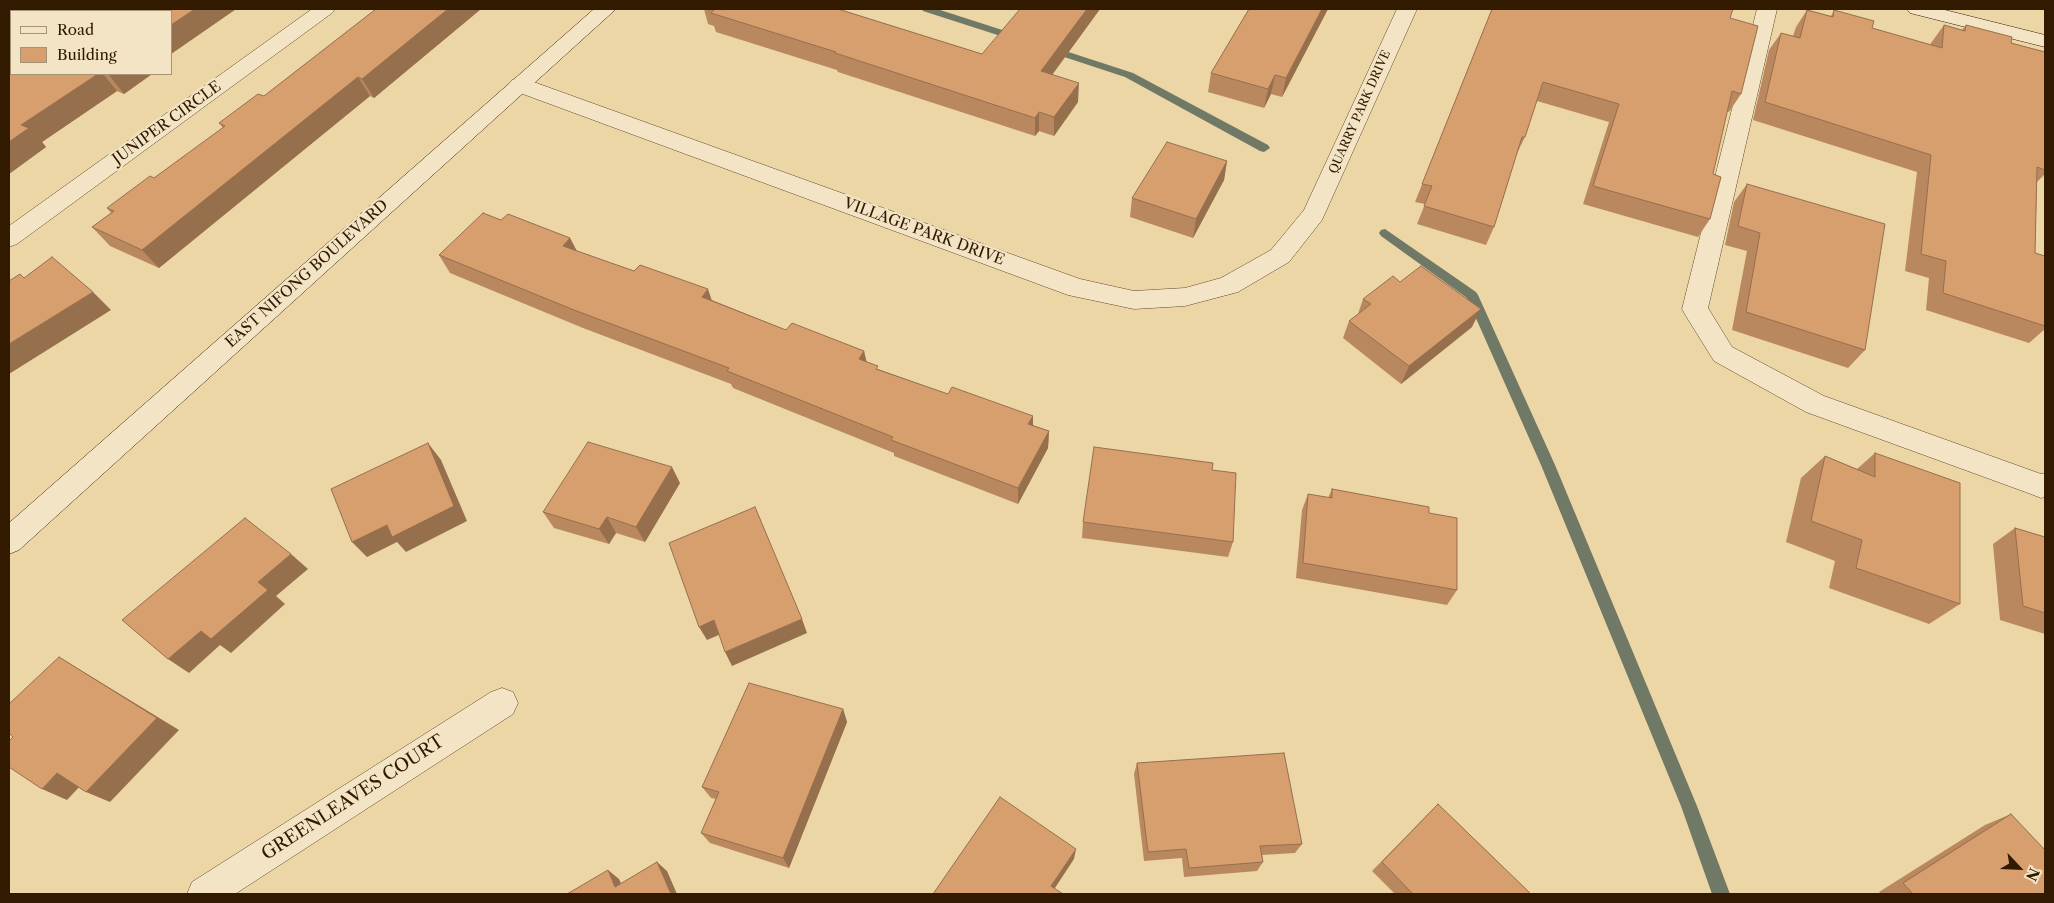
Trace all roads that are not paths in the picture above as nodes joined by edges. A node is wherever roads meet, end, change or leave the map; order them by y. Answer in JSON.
{"nodes":[{"id":1,"x":325,"y":9,"type":"edge"},
{"id":2,"x":606,"y":9,"type":"edge"},
{"id":3,"x":1407,"y":9,"type":"edge"},
{"id":4,"x":1767,"y":9,"type":"edge"},
{"id":5,"x":1917,"y":9,"type":"edge"},
{"id":6,"x":2045,"y":40,"type":"edge"},
{"id":7,"x":520,"y":85,"type":"junction"},
{"id":8,"x":1314,"y":214,"type":"joint"},
{"id":9,"x":9,"y":238,"type":"edge"},
{"id":10,"x":2045,"y":485,"type":"edge"},
{"id":11,"x":9,"y":541,"type":"edge"},
{"id":12,"x":502,"y":703,"type":"dead end"},
{"id":13,"x":204,"y":894,"type":"edge"}],
"edges":[{"from":1,"to":9,"type":"street","name":"JUNIPER CIRCLE"},
{"from":2,"to":7,"type":"street","name":"EAST NIFONG BOULEVARD"},
{"from":3,"to":8,"type":"street","name":"QUARRY PARK DRIVE"},
{"from":4,"to":10,"type":"street"},
{"from":5,"to":6,"type":"street"},
{"from":7,"to":8,"type":"street","name":"VILLAGE PARK DRIVE"},
{"from":7,"to":11,"type":"street","name":"EAST NIFONG BOULEVARD"},
{"from":12,"to":13,"type":"street","name":"GREENLEAVES COURT"}]}
